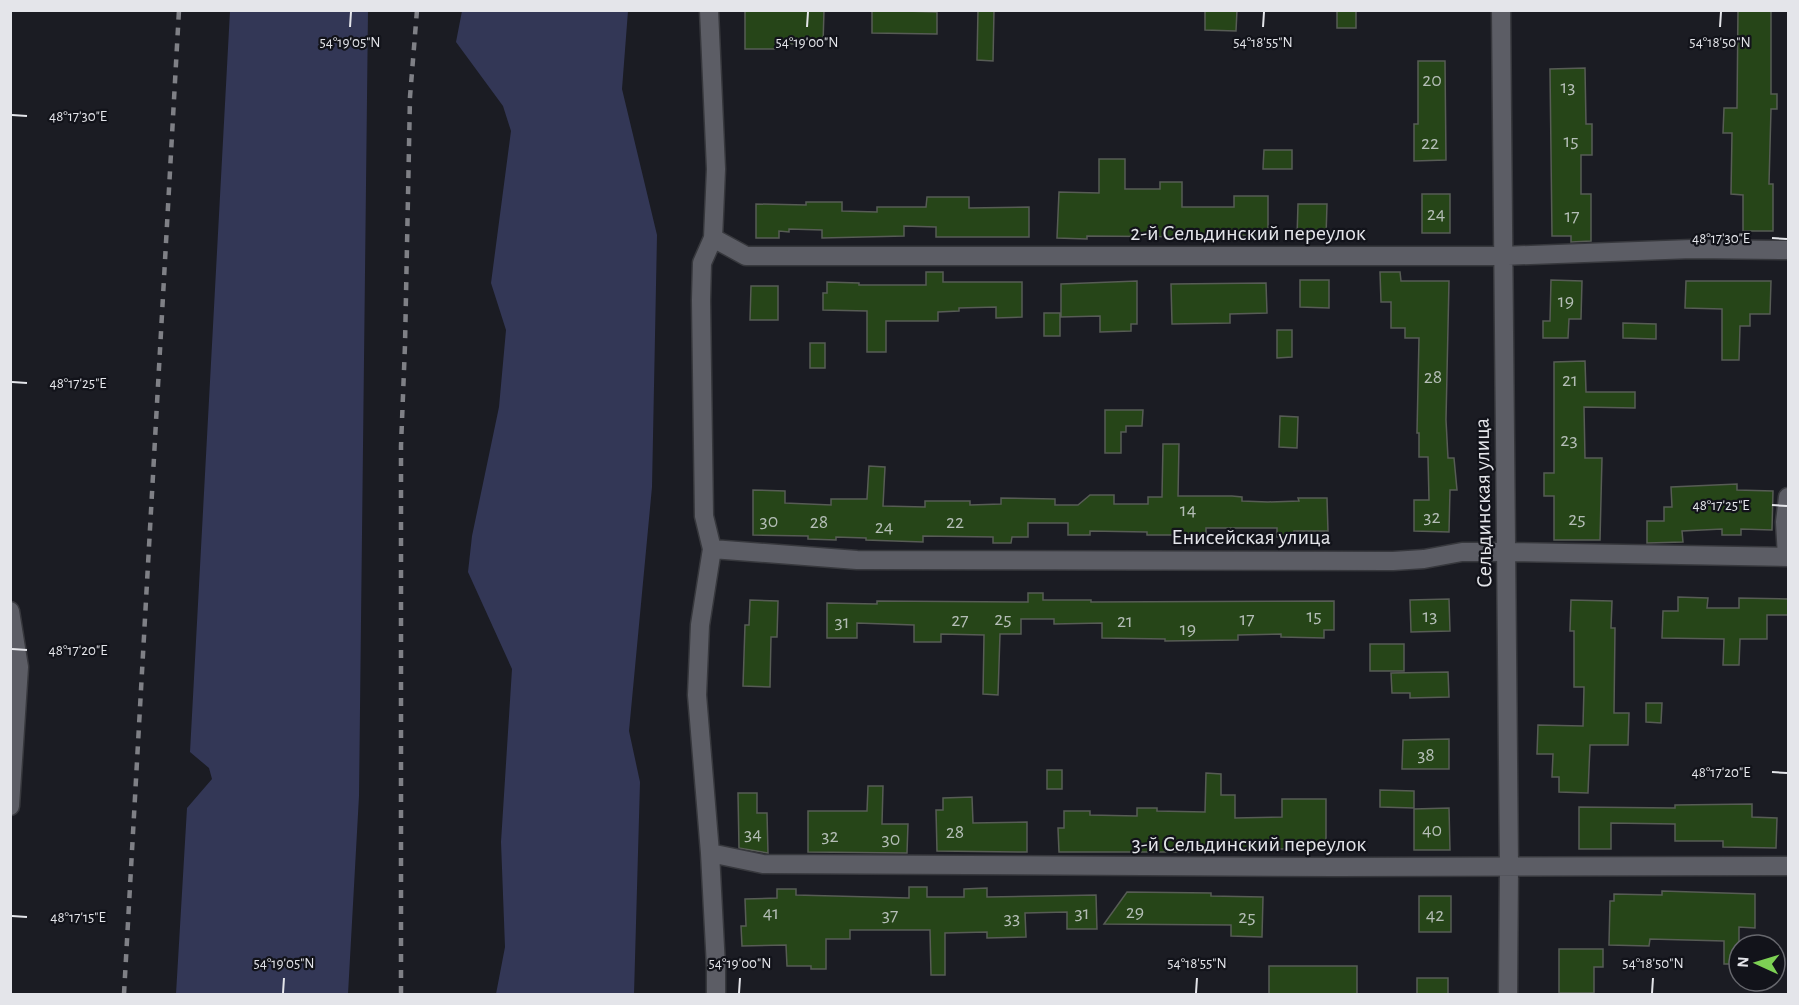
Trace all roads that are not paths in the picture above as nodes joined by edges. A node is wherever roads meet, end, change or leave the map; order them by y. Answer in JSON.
{"nodes":[{"id":1,"x":709,"y":10,"type":"edge"},
{"id":2,"x":1501,"y":10,"type":"edge"},
{"id":3,"x":713,"y":238,"type":"junction"},
{"id":4,"x":1788,"y":250,"type":"edge"},
{"id":5,"x":1502,"y":256,"type":"junction"},
{"id":6,"x":1788,"y":497,"type":"edge"},
{"id":7,"x":712,"y":549,"type":"junction"},
{"id":8,"x":1506,"y":552,"type":"junction"},
{"id":9,"x":1788,"y":557,"type":"edge"},
{"id":10,"x":10,"y":611,"type":"edge"},
{"id":11,"x":10,"y":806,"type":"edge"},
{"id":12,"x":710,"y":853,"type":"junction"},
{"id":13,"x":1788,"y":866,"type":"edge"},
{"id":14,"x":1509,"y":867,"type":"junction"},
{"id":15,"x":716,"y":994,"type":"edge"},
{"id":16,"x":1508,"y":994,"type":"edge"}],
"edges":[{"from":1,"to":3,"type":"street"},
{"from":2,"to":5,"type":"street","name":"Сельдинская улица"},
{"from":3,"to":5,"type":"street","name":"2-й Сельдинский переулок"},
{"from":3,"to":7,"type":"street"},
{"from":4,"to":5,"type":"street","name":"2-й Сельдинский переулок"},
{"from":5,"to":8,"type":"street","name":"Сельдинская улица"},
{"from":6,"to":9,"type":"street"},
{"from":7,"to":8,"type":"street","name":"Енисейская улица"},
{"from":7,"to":12,"type":"street"},
{"from":8,"to":9,"type":"street","name":"Енисейская улица"},
{"from":8,"to":14,"type":"street","name":"Сельдинская улица"},
{"from":10,"to":11,"type":"street"},
{"from":12,"to":14,"type":"street","name":"3-й Сельдинский переулок"},
{"from":12,"to":15,"type":"street"},
{"from":13,"to":14,"type":"street","name":"3-й Сельдинский переулок"},
{"from":14,"to":16,"type":"street","name":"Сельдинская улица"}]}
